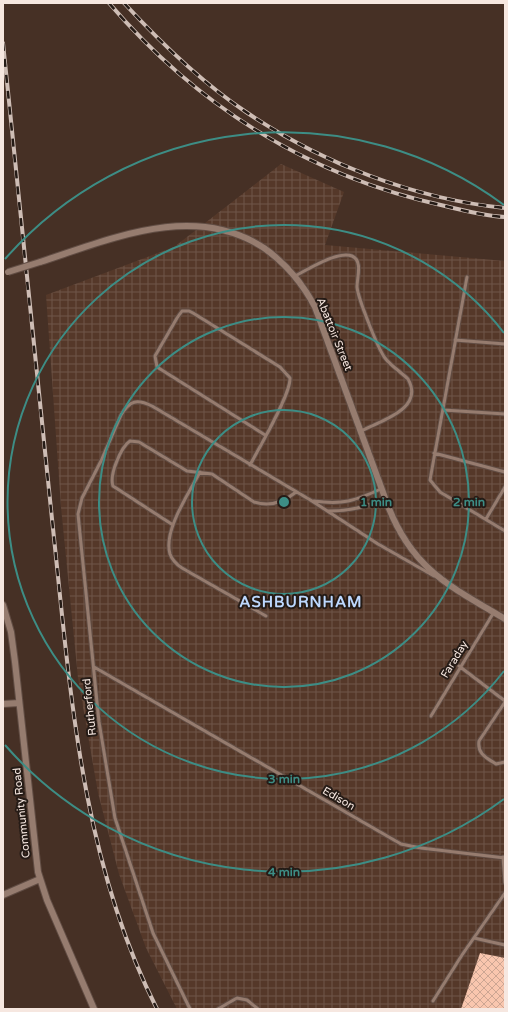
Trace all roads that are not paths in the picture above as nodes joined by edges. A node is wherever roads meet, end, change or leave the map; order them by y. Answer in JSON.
{"nodes":[{"id":1,"x":6,"y":273,"type":"edge"},
{"id":2,"x":295,"y":276,"type":"junction"},
{"id":3,"x":467,"y":277,"type":"dead end"},
{"id":4,"x":455,"y":340,"type":"junction"},
{"id":5,"x":505,"y":344,"type":"edge"},
{"id":6,"x":133,"y":401,"type":"joint"},
{"id":7,"x":443,"y":410,"type":"junction"},
{"id":8,"x":505,"y":414,"type":"edge"},
{"id":9,"x":361,"y":431,"type":"junction"},
{"id":10,"x":265,"y":435,"type":"junction"},
{"id":11,"x":434,"y":453,"type":"junction"},
{"id":12,"x":250,"y":465,"type":"junction"},
{"id":13,"x":200,"y":472,"type":"junction"},
{"id":14,"x":505,"y":472,"type":"edge"},
{"id":15,"x":505,"y":487,"type":"edge"},
{"id":16,"x":382,"y":489,"type":"junction"},
{"id":17,"x":296,"y":492,"type":"junction"},
{"id":18,"x":386,"y":499,"type":"junction"},
{"id":19,"x":312,"y":501,"type":"junction"},
{"id":20,"x":326,"y":511,"type":"junction"},
{"id":21,"x":486,"y":519,"type":"junction"},
{"id":22,"x":173,"y":525,"type":"junction"},
{"id":23,"x":505,"y":531,"type":"edge"},
{"id":24,"x":439,"y":579,"type":"junction"},
{"id":25,"x":3,"y":605,"type":"edge"},
{"id":26,"x":494,"y":612,"type":"junction"},
{"id":27,"x":266,"y":616,"type":"dead end"},
{"id":28,"x":505,"y":619,"type":"edge"},
{"id":29,"x":459,"y":666,"type":"junction"},
{"id":30,"x":94,"y":667,"type":"junction"},
{"id":31,"x":505,"y":702,"type":"edge"},
{"id":32,"x":19,"y":703,"type":"junction"},
{"id":33,"x":3,"y":704,"type":"edge"},
{"id":34,"x":431,"y":716,"type":"dead end"},
{"id":35,"x":505,"y":762,"type":"edge"},
{"id":36,"x":504,"y":858,"type":"edge"},
{"id":37,"x":40,"y":879,"type":"junction"},
{"id":38,"x":505,"y":883,"type":"edge"},
{"id":39,"x":505,"y":893,"type":"edge"},
{"id":40,"x":3,"y":895,"type":"edge"},
{"id":41,"x":474,"y":938,"type":"junction"},
{"id":42,"x":505,"y":945,"type":"edge"},
{"id":43,"x":433,"y":1001,"type":"dead end"},
{"id":44,"x":94,"y":1009,"type":"edge"},
{"id":45,"x":190,"y":1009,"type":"edge"},
{"id":46,"x":218,"y":1009,"type":"edge"},
{"id":47,"x":258,"y":1009,"type":"edge"}],
"edges":[{"from":1,"to":2,"type":"street","name":"Abattoir Street","bridge":true},
{"from":2,"to":9,"type":"street","name":"Abattoir Street"},
{"from":2,"to":9,"type":"lane"},
{"from":3,"to":4,"type":"lane"},
{"from":4,"to":5,"type":"lane"},
{"from":4,"to":7,"type":"lane"},
{"from":6,"to":12,"type":"lane","name":"Abattoir Street"},
{"from":6,"to":30,"type":"lane","name":"Rutherford"},
{"from":7,"to":8,"type":"lane"},
{"from":7,"to":11,"type":"lane"},
{"from":9,"to":16,"type":"street","name":"Abattoir Street"},
{"from":10,"to":10,"type":"lane"},
{"from":10,"to":12,"type":"lane"},
{"from":11,"to":14,"type":"lane"},
{"from":11,"to":21,"type":"lane"},
{"from":12,"to":17,"type":"lane","name":"Abattoir Street"},
{"from":13,"to":17,"type":"lane"},
{"from":13,"to":22,"type":"lane"},
{"from":13,"to":22,"type":"lane"},
{"from":15,"to":21,"type":"lane"},
{"from":16,"to":18,"type":"street","name":"Abattoir Street"},
{"from":16,"to":19,"type":"lane","name":"Abattoir Street"},
{"from":17,"to":19,"type":"lane","name":"Abattoir Street"},
{"from":18,"to":20,"type":"lane"},
{"from":18,"to":24,"type":"street","name":"Abattoir Street"},
{"from":19,"to":20,"type":"lane","name":"Abattoir Street"},
{"from":20,"to":24,"type":"lane","name":"Abattoir Street"},
{"from":21,"to":23,"type":"lane"},
{"from":22,"to":27,"type":"lane"},
{"from":24,"to":26,"type":"street","name":"Abattoir Street"},
{"from":25,"to":32,"type":"street","name":"Community Road"},
{"from":26,"to":28,"type":"street","name":"Abattoir Street"},
{"from":26,"to":29,"type":"lane","name":"Faraday"},
{"from":29,"to":31,"type":"lane"},
{"from":29,"to":34,"type":"lane","name":"Faraday"},
{"from":30,"to":36,"type":"lane","name":"Edison"},
{"from":30,"to":45,"type":"lane","name":"Rutherford"},
{"from":31,"to":35,"type":"lane"},
{"from":32,"to":33,"type":"street"},
{"from":32,"to":37,"type":"street","name":"Community Road"},
{"from":36,"to":38,"type":"lane"},
{"from":37,"to":40,"type":"street"},
{"from":37,"to":44,"type":"street","name":"Community Road"},
{"from":39,"to":41,"type":"lane"},
{"from":41,"to":42,"type":"lane"},
{"from":41,"to":43,"type":"lane"},
{"from":46,"to":47,"type":"lane"}]}
